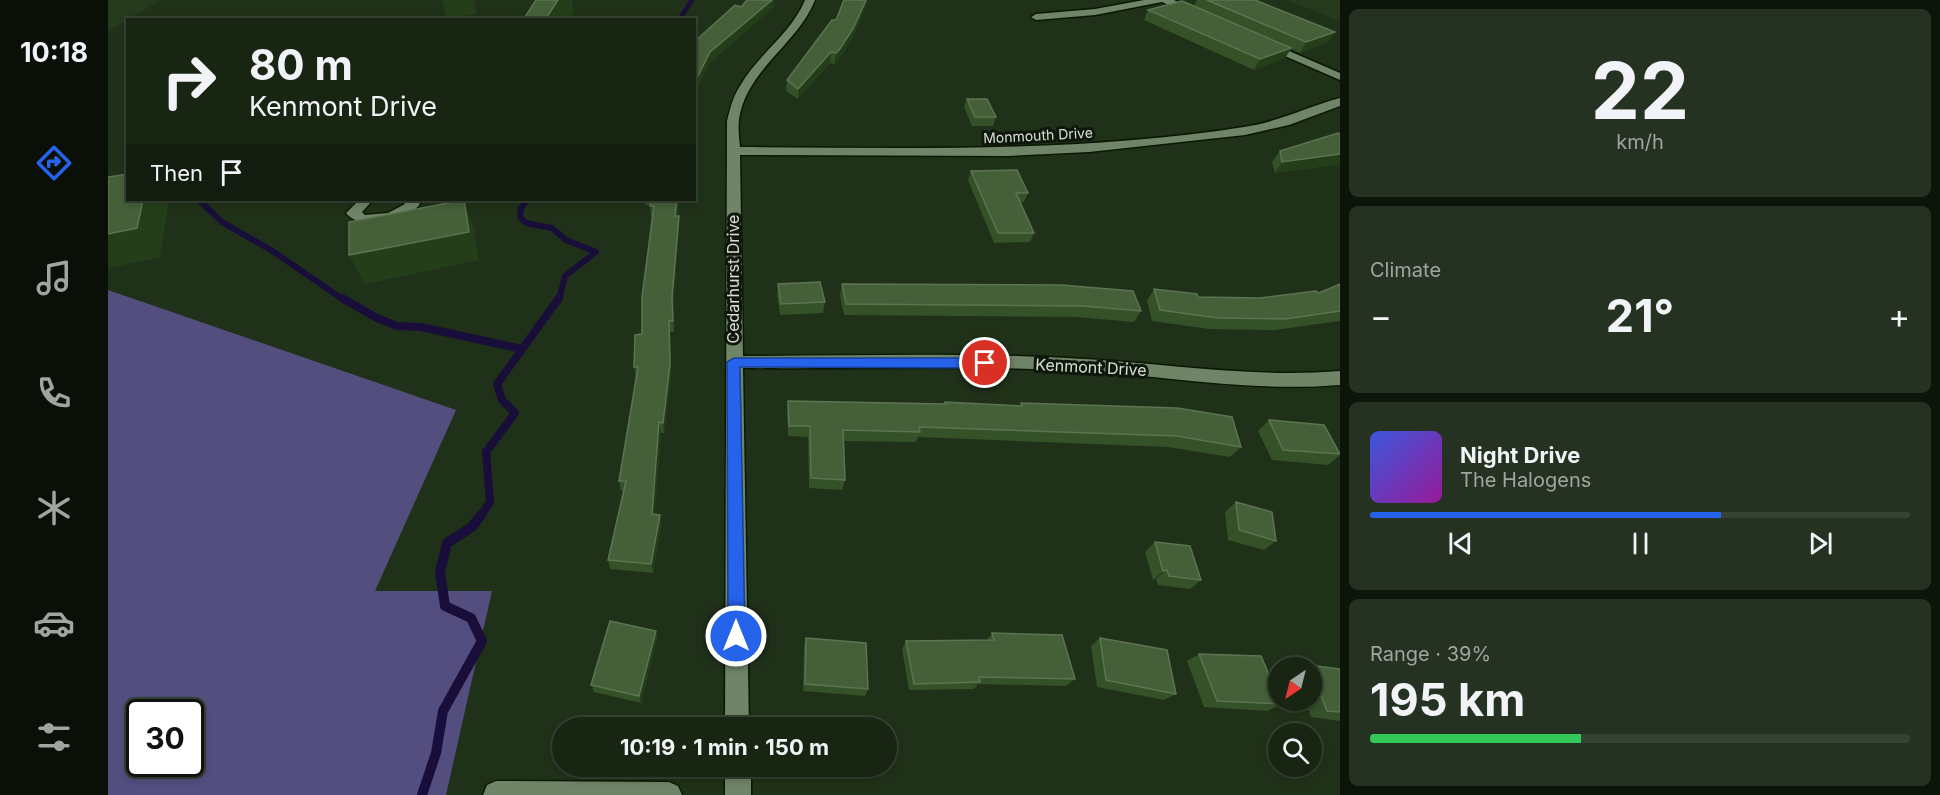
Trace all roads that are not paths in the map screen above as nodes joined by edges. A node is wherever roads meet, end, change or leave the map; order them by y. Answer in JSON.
{"nodes":[{"id":1,"x":810,"y":0,"type":"edge"},
{"id":2,"x":1159,"y":0,"type":"edge"},
{"id":3,"x":1166,"y":0,"type":"edge"},
{"id":4,"x":1036,"y":17,"type":"dead end"},
{"id":5,"x":1209,"y":19,"type":"edge"},
{"id":6,"x":1253,"y":38,"type":"edge"},
{"id":7,"x":1340,"y":76,"type":"edge"},
{"id":8,"x":1340,"y":102,"type":"edge"},
{"id":9,"x":732,"y":151,"type":"junction"},
{"id":10,"x":365,"y":201,"type":"edge"},
{"id":11,"x":410,"y":201,"type":"edge"},
{"id":12,"x":734,"y":362,"type":"junction"},
{"id":13,"x":1340,"y":378,"type":"edge"},
{"id":14,"x":737,"y":717,"type":"edge"},
{"id":15,"x":738,"y":777,"type":"edge"},
{"id":16,"x":496,"y":794,"type":"edge"},
{"id":17,"x":669,"y":795,"type":"edge"},
{"id":18,"x":738,"y":795,"type":"edge"}],
"edges":[{"from":1,"to":9,"type":"street","name":"Cedarhurst Drive"},
{"from":2,"to":4,"type":"street"},
{"from":3,"to":5,"type":"street"},
{"from":6,"to":7,"type":"street"},
{"from":8,"to":9,"type":"street","name":"Monmouth Drive"},
{"from":9,"to":12,"type":"street","name":"Cedarhurst Drive"},
{"from":10,"to":11,"type":"street"},
{"from":12,"to":13,"type":"street","name":"Kenmont Drive"},
{"from":12,"to":14,"type":"street","name":"Cedarhurst Drive"},
{"from":15,"to":18,"type":"street"},
{"from":16,"to":17,"type":"street"}]}
